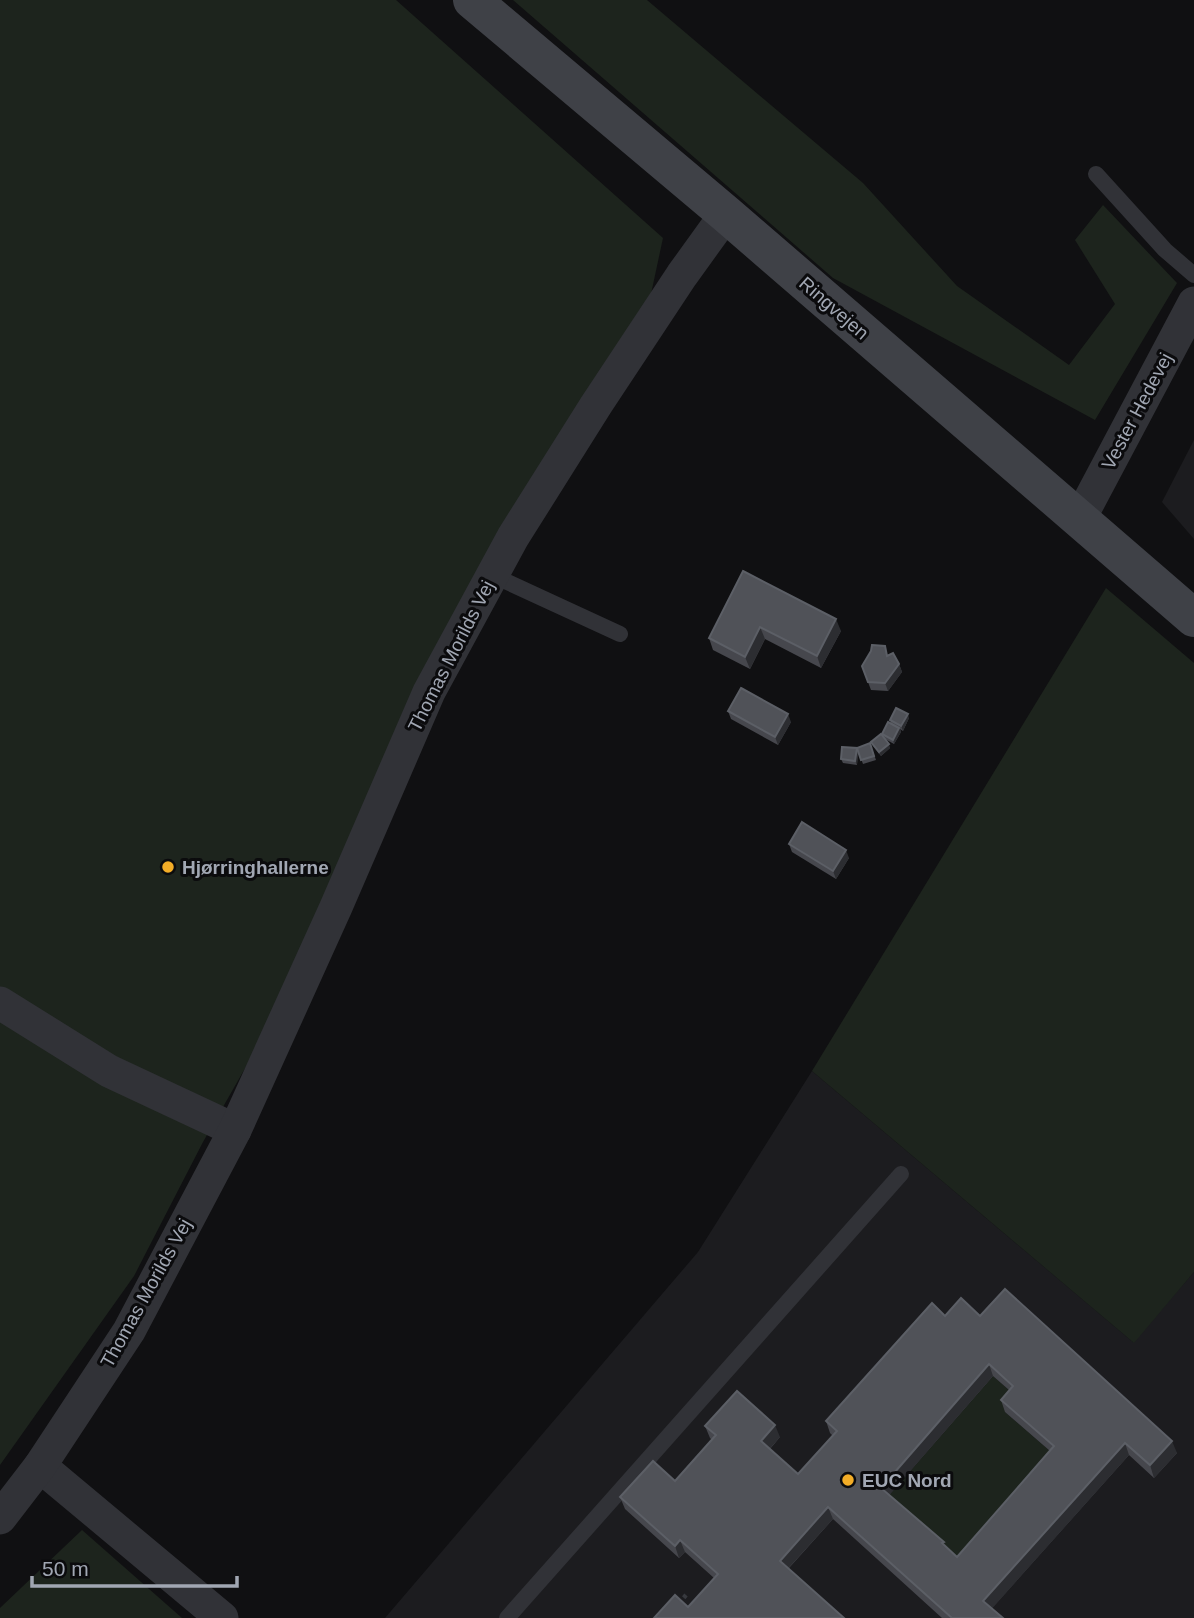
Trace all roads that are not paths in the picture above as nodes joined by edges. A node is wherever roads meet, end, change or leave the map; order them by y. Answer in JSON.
{"nodes":[{"id":1,"x":472,"y":0,"type":"edge"},
{"id":2,"x":1096,"y":174,"type":"dead end"},
{"id":3,"x":726,"y":214,"type":"junction"},
{"id":4,"x":1194,"y":275,"type":"edge"},
{"id":5,"x":1194,"y":303,"type":"edge"},
{"id":6,"x":1079,"y":520,"type":"junction"},
{"id":7,"x":492,"y":575,"type":"junction"},
{"id":8,"x":1194,"y":618,"type":"edge"},
{"id":9,"x":620,"y":634,"type":"dead end"},
{"id":10,"x":0,"y":1003,"type":"edge"},
{"id":11,"x":234,"y":1130,"type":"junction"},
{"id":12,"x":901,"y":1174,"type":"dead end"},
{"id":13,"x":40,"y":1466,"type":"junction"},
{"id":14,"x":0,"y":1518,"type":"edge"},
{"id":15,"x":222,"y":1618,"type":"edge"},
{"id":16,"x":508,"y":1618,"type":"edge"}],
"edges":[{"from":1,"to":3,"type":"main road","name":"Ringvejen"},
{"from":2,"to":4,"type":"lane"},
{"from":3,"to":6,"type":"main road","name":"Ringvejen"},
{"from":3,"to":7,"type":"street","name":"Thomas Morilds Vej"},
{"from":5,"to":6,"type":"street","name":"Vester Hedevej"},
{"from":6,"to":8,"type":"main road","name":"Ringvejen"},
{"from":7,"to":9,"type":"lane"},
{"from":7,"to":11,"type":"street","name":"Thomas Morilds Vej"},
{"from":10,"to":11,"type":"street"},
{"from":11,"to":13,"type":"street","name":"Thomas Morilds Vej"},
{"from":12,"to":16,"type":"lane"},
{"from":13,"to":14,"type":"street","name":"Thomas Morilds Vej"},
{"from":13,"to":15,"type":"street"}]}
